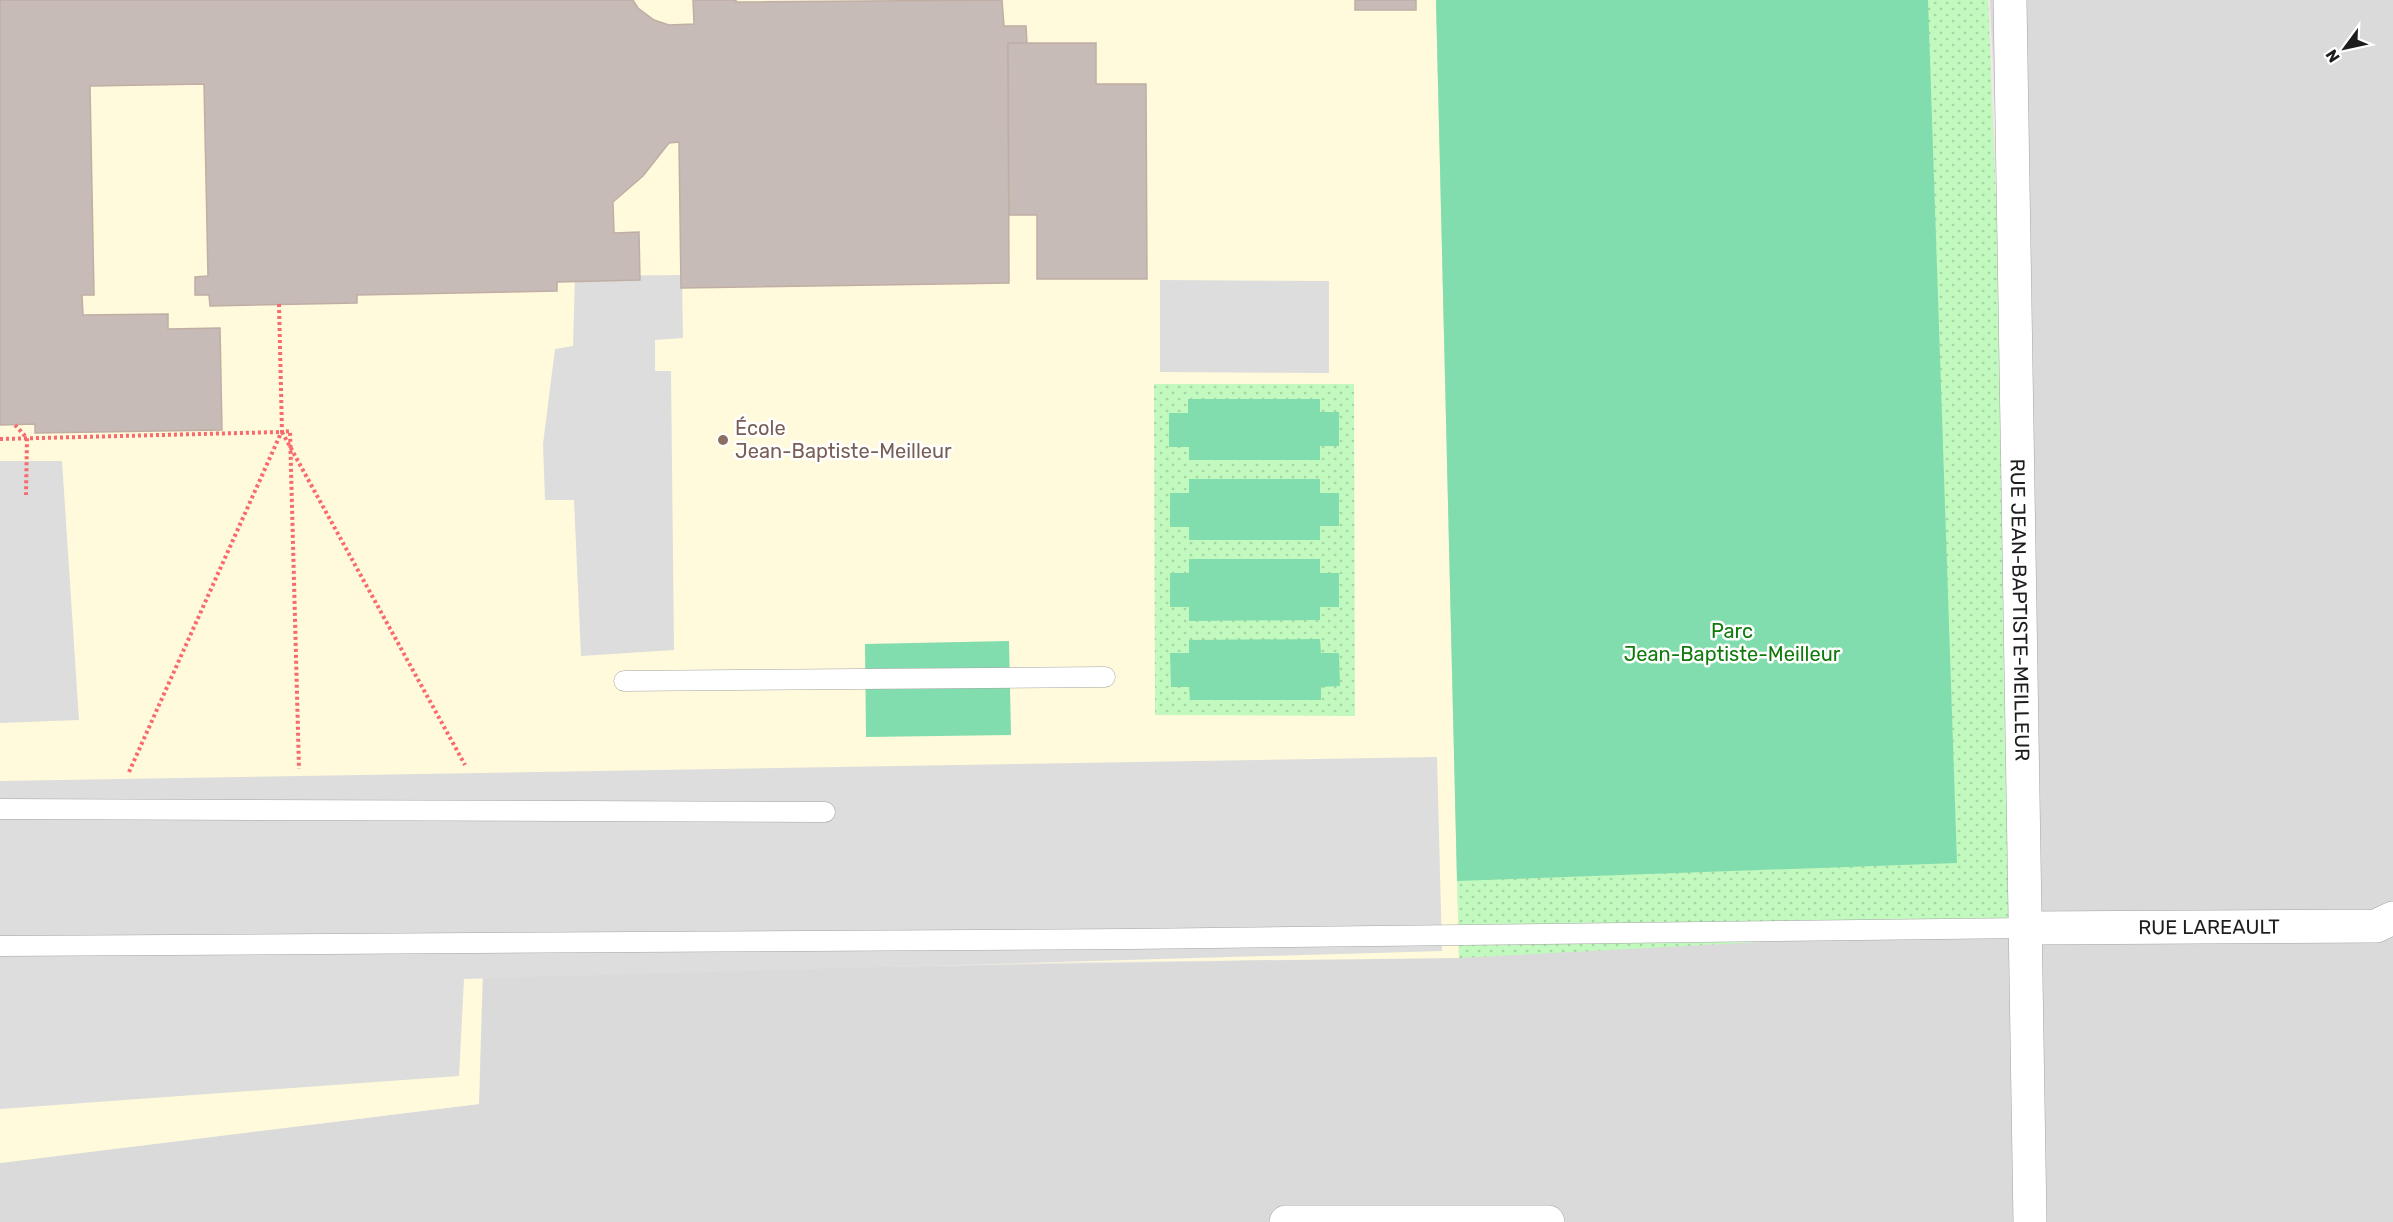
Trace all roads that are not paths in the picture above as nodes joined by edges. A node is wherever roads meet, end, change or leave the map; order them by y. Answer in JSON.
{"nodes":[{"id":1,"x":2010,"y":0,"type":"edge"},
{"id":2,"x":1105,"y":677,"type":"dead end"},
{"id":3,"x":624,"y":681,"type":"dead end"},
{"id":4,"x":0,"y":808,"type":"edge"},
{"id":5,"x":825,"y":812,"type":"dead end"},
{"id":6,"x":2393,"y":918,"type":"edge"},
{"id":7,"x":2025,"y":928,"type":"junction"},
{"id":8,"x":0,"y":946,"type":"edge"},
{"id":9,"x":1286,"y":1222,"type":"edge"},
{"id":10,"x":1548,"y":1222,"type":"edge"},
{"id":11,"x":2030,"y":1222,"type":"edge"}],
"edges":[{"from":1,"to":7,"type":"street","name":"RUE JEAN-BAPTISTE-MEILLEUR"},
{"from":2,"to":3,"type":"lane"},
{"from":4,"to":5,"type":"lane"},
{"from":6,"to":7,"type":"street","name":"RUE LAREAULT"},
{"from":7,"to":8,"type":"lane"},
{"from":7,"to":11,"type":"street","name":"RUE JEAN-BAPTISTE-MEILLEUR"},
{"from":9,"to":10,"type":"street"}]}
